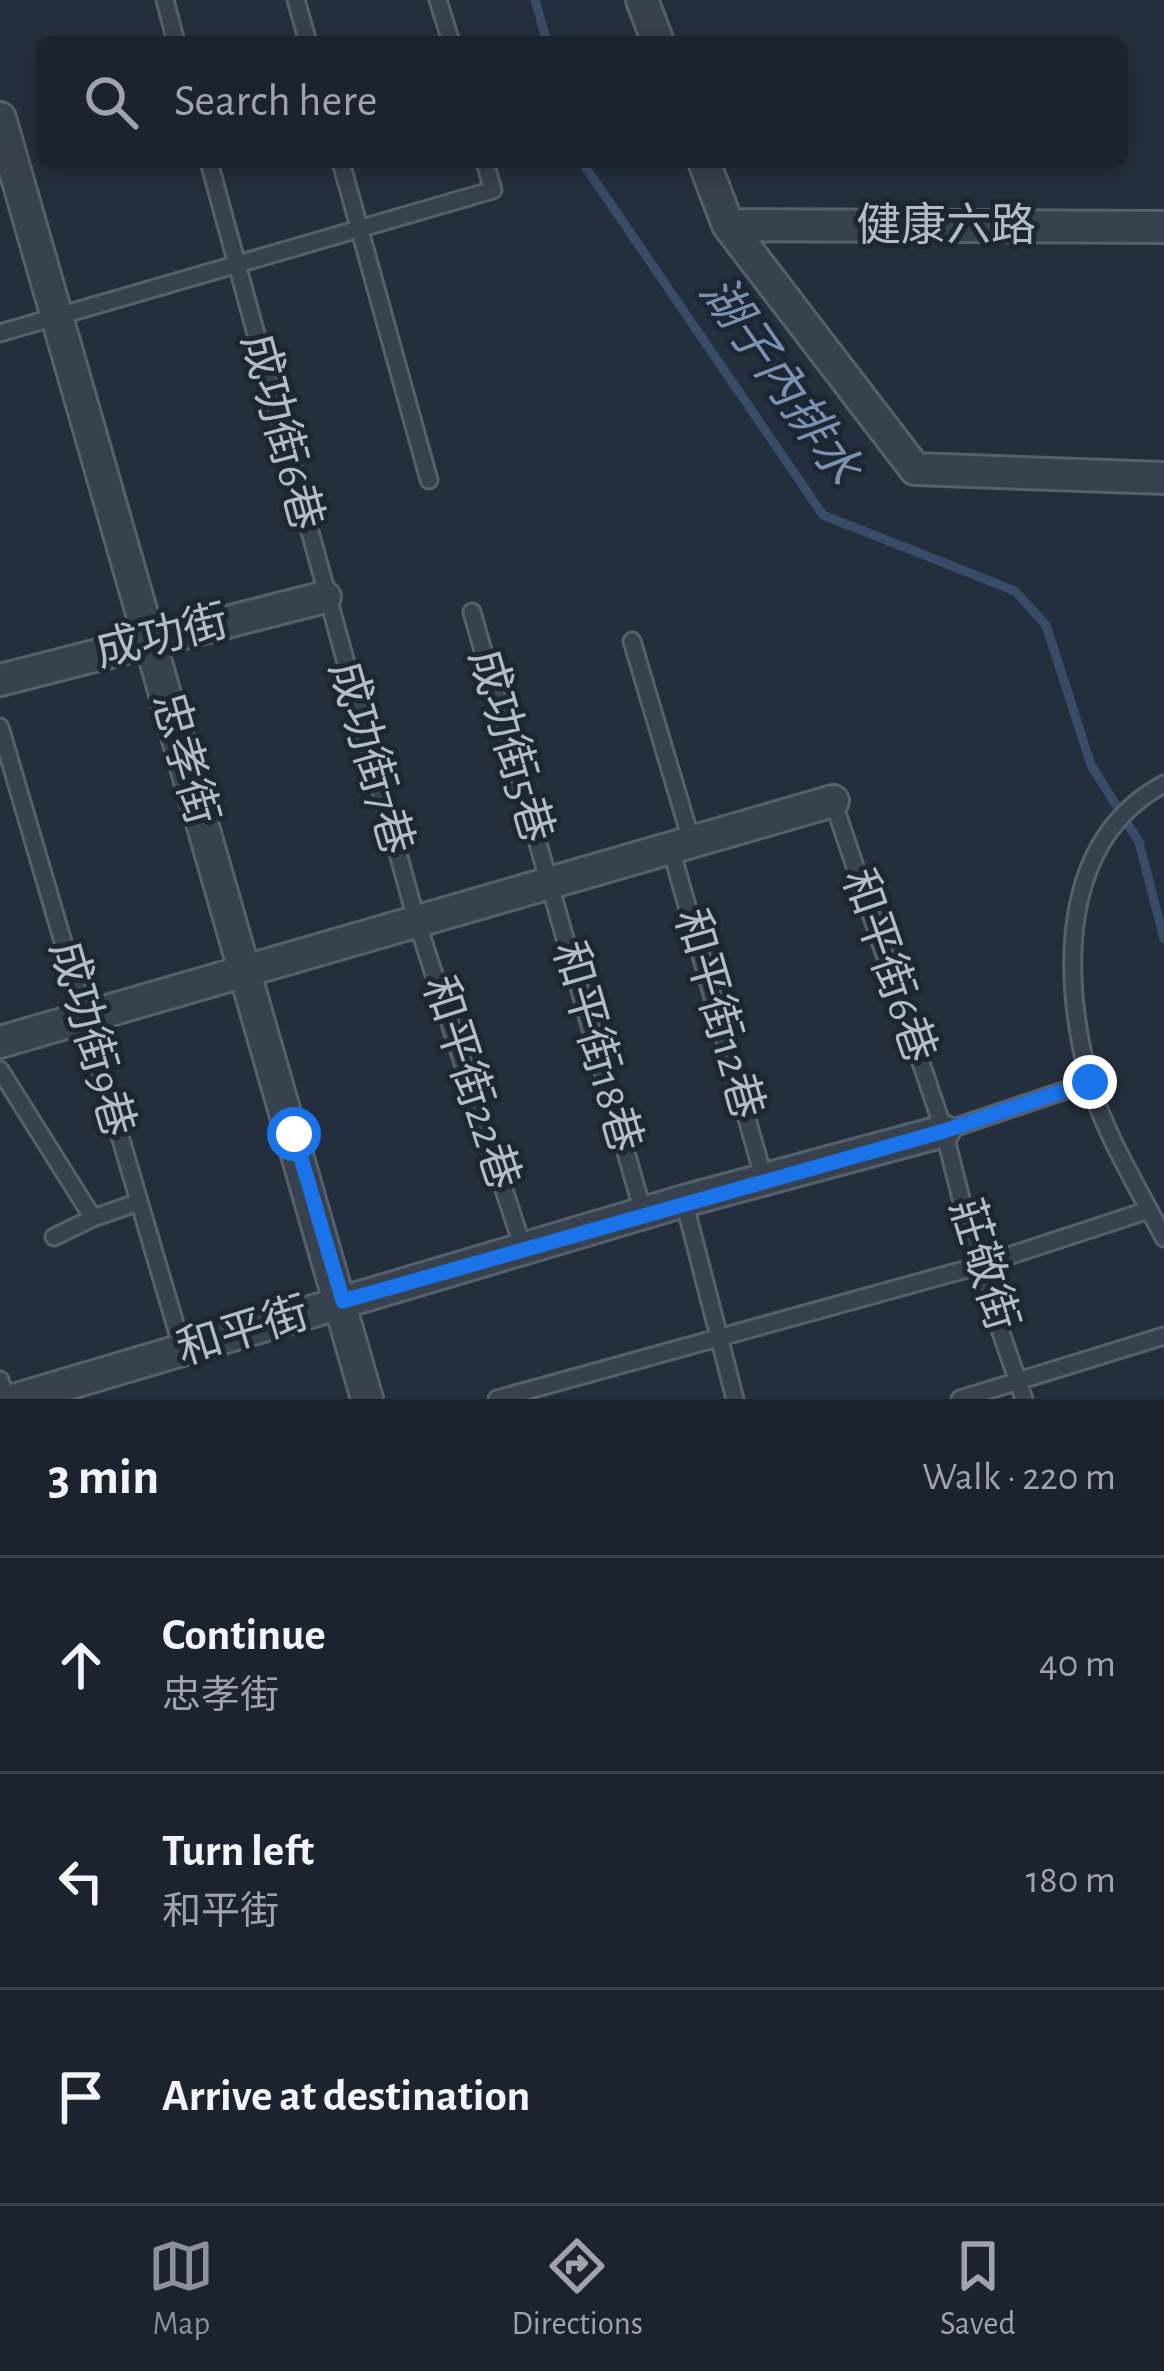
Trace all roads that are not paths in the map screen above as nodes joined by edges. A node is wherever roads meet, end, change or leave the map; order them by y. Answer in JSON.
{"nodes":[{"id":1,"x":165,"y":0,"type":"edge"},
{"id":2,"x":296,"y":0,"type":"edge"},
{"id":3,"x":439,"y":0,"type":"edge"},
{"id":4,"x":642,"y":0,"type":"edge"},
{"id":5,"x":174,"y":36,"type":"edge"},
{"id":6,"x":306,"y":36,"type":"edge"},
{"id":7,"x":449,"y":36,"type":"edge"},
{"id":8,"x":656,"y":36,"type":"edge"},
{"id":9,"x":0,"y":118,"type":"edge"},
{"id":10,"x":211,"y":168,"type":"edge"},
{"id":11,"x":343,"y":168,"type":"edge"},
{"id":12,"x":487,"y":168,"type":"edge"},
{"id":13,"x":706,"y":168,"type":"edge"},
{"id":14,"x":728,"y":224,"type":"junction"},
{"id":15,"x":1164,"y":227,"type":"edge"},
{"id":16,"x":360,"y":229,"type":"junction"},
{"id":17,"x":238,"y":268,"type":"junction"},
{"id":18,"x":57,"y":316,"type":"junction"},
{"id":19,"x":0,"y":333,"type":"edge"},
{"id":20,"x":1164,"y":478,"type":"edge"},
{"id":21,"x":429,"y":479,"type":"dead end"},
{"id":22,"x":325,"y":597,"type":"junction"},
{"id":23,"x":472,"y":612,"type":"dead end"},
{"id":24,"x":149,"y":640,"type":"junction"},
{"id":25,"x":632,"y":641,"type":"dead end"},
{"id":26,"x":0,"y":680,"type":"edge"},
{"id":27,"x":0,"y":727,"type":"edge"},
{"id":28,"x":1164,"y":784,"type":"edge"},
{"id":29,"x":832,"y":801,"type":"joint"},
{"id":30,"x":681,"y":846,"type":"junction"},
{"id":31,"x":548,"y":881,"type":"junction"},
{"id":32,"x":416,"y":919,"type":"junction"},
{"id":33,"x":244,"y":967,"type":"junction"},
{"id":34,"x":83,"y":1014,"type":"junction"},
{"id":35,"x":0,"y":1042,"type":"edge"},
{"id":36,"x":0,"y":1070,"type":"edge"},
{"id":37,"x":1090,"y":1082,"type":"junction"},
{"id":38,"x":944,"y":1131,"type":"junction"},
{"id":39,"x":764,"y":1179,"type":"junction"},
{"id":40,"x":684,"y":1201,"type":"junction"},
{"id":41,"x":140,"y":1202,"type":"junction"},
{"id":42,"x":1149,"y":1210,"type":"junction"},
{"id":43,"x":643,"y":1212,"type":"junction"},
{"id":44,"x":93,"y":1218,"type":"junction"},
{"id":45,"x":54,"y":1237,"type":"dead end"},
{"id":46,"x":1164,"y":1238,"type":"edge"},
{"id":47,"x":523,"y":1248,"type":"junction"},
{"id":48,"x":979,"y":1266,"type":"junction"},
{"id":49,"x":343,"y":1301,"type":"junction"},
{"id":50,"x":717,"y":1335,"type":"junction"},
{"id":51,"x":1164,"y":1336,"type":"edge"},
{"id":52,"x":183,"y":1351,"type":"junction"},
{"id":53,"x":0,"y":1381,"type":"edge"},
{"id":54,"x":105,"y":1388,"type":"edge"},
{"id":55,"x":1022,"y":1391,"type":"edge"},
{"id":56,"x":6,"y":1399,"type":"edge"},
{"id":57,"x":17,"y":1399,"type":"edge"},
{"id":58,"x":367,"y":1399,"type":"edge"},
{"id":59,"x":497,"y":1399,"type":"edge"},
{"id":60,"x":735,"y":1399,"type":"edge"},
{"id":61,"x":960,"y":1399,"type":"edge"}],
"edges":[{"from":1,"to":5,"type":"lane"},
{"from":2,"to":6,"type":"lane"},
{"from":3,"to":7,"type":"lane"},
{"from":4,"to":8,"type":"street"},
{"from":9,"to":18,"type":"street","name":"忠孝街"},
{"from":10,"to":17,"type":"lane","name":"成功街6巷"},
{"from":11,"to":16,"type":"lane"},
{"from":12,"to":16,"type":"lane"},
{"from":13,"to":14,"type":"street"},
{"from":14,"to":15,"type":"street","name":"健康六路"},
{"from":14,"to":20,"type":"street"},
{"from":16,"to":17,"type":"lane"},
{"from":16,"to":21,"type":"lane"},
{"from":17,"to":18,"type":"lane"},
{"from":17,"to":22,"type":"lane","name":"成功街6巷"},
{"from":18,"to":19,"type":"lane"},
{"from":18,"to":24,"type":"street","name":"忠孝街"},
{"from":22,"to":24,"type":"street","name":"成功街"},
{"from":22,"to":32,"type":"lane","name":"成功街7巷"},
{"from":23,"to":31,"type":"lane","name":"成功街5巷"},
{"from":24,"to":26,"type":"street","name":"成功街"},
{"from":24,"to":33,"type":"street","name":"忠孝街"},
{"from":25,"to":30,"type":"lane","name":"和平街12巷"},
{"from":27,"to":34,"type":"lane","name":"成功街9巷"},
{"from":28,"to":37,"type":"lane"},
{"from":29,"to":30,"type":"street"},
{"from":29,"to":38,"type":"lane","name":"和平街6巷"},
{"from":30,"to":31,"type":"street"},
{"from":30,"to":39,"type":"lane","name":"和平街12巷"},
{"from":31,"to":32,"type":"street"},
{"from":31,"to":43,"type":"lane","name":"和平街18巷"},
{"from":32,"to":33,"type":"street"},
{"from":32,"to":47,"type":"lane","name":"和平街22巷"},
{"from":33,"to":34,"type":"street"},
{"from":33,"to":49,"type":"street","name":"忠孝街"},
{"from":34,"to":35,"type":"street"},
{"from":34,"to":41,"type":"lane","name":"成功街9巷"},
{"from":36,"to":44,"type":"lane"},
{"from":37,"to":38,"type":"lane","name":"和平街"},
{"from":37,"to":42,"type":"lane"},
{"from":38,"to":39,"type":"street","name":"和平街"},
{"from":38,"to":48,"type":"lane","name":"莊敬街"},
{"from":39,"to":40,"type":"street","name":"和平街"},
{"from":40,"to":43,"type":"street","name":"和平街"},
{"from":40,"to":50,"type":"lane"},
{"from":41,"to":44,"type":"lane"},
{"from":41,"to":52,"type":"lane","name":"成功街9巷"},
{"from":42,"to":46,"type":"lane"},
{"from":42,"to":48,"type":"lane"},
{"from":43,"to":47,"type":"street","name":"和平街"},
{"from":44,"to":45,"type":"lane"},
{"from":47,"to":49,"type":"street","name":"和平街"},
{"from":48,"to":50,"type":"lane"},
{"from":48,"to":55,"type":"lane","name":"莊敬街"},
{"from":49,"to":52,"type":"street","name":"和平街"},
{"from":49,"to":58,"type":"street","name":"忠孝街"},
{"from":50,"to":59,"type":"lane"},
{"from":50,"to":60,"type":"lane"},
{"from":51,"to":55,"type":"lane"},
{"from":52,"to":54,"type":"street","name":"和平街"},
{"from":53,"to":56,"type":"lane"},
{"from":54,"to":57,"type":"street","name":"和平街"},
{"from":55,"to":61,"type":"lane"}]}
